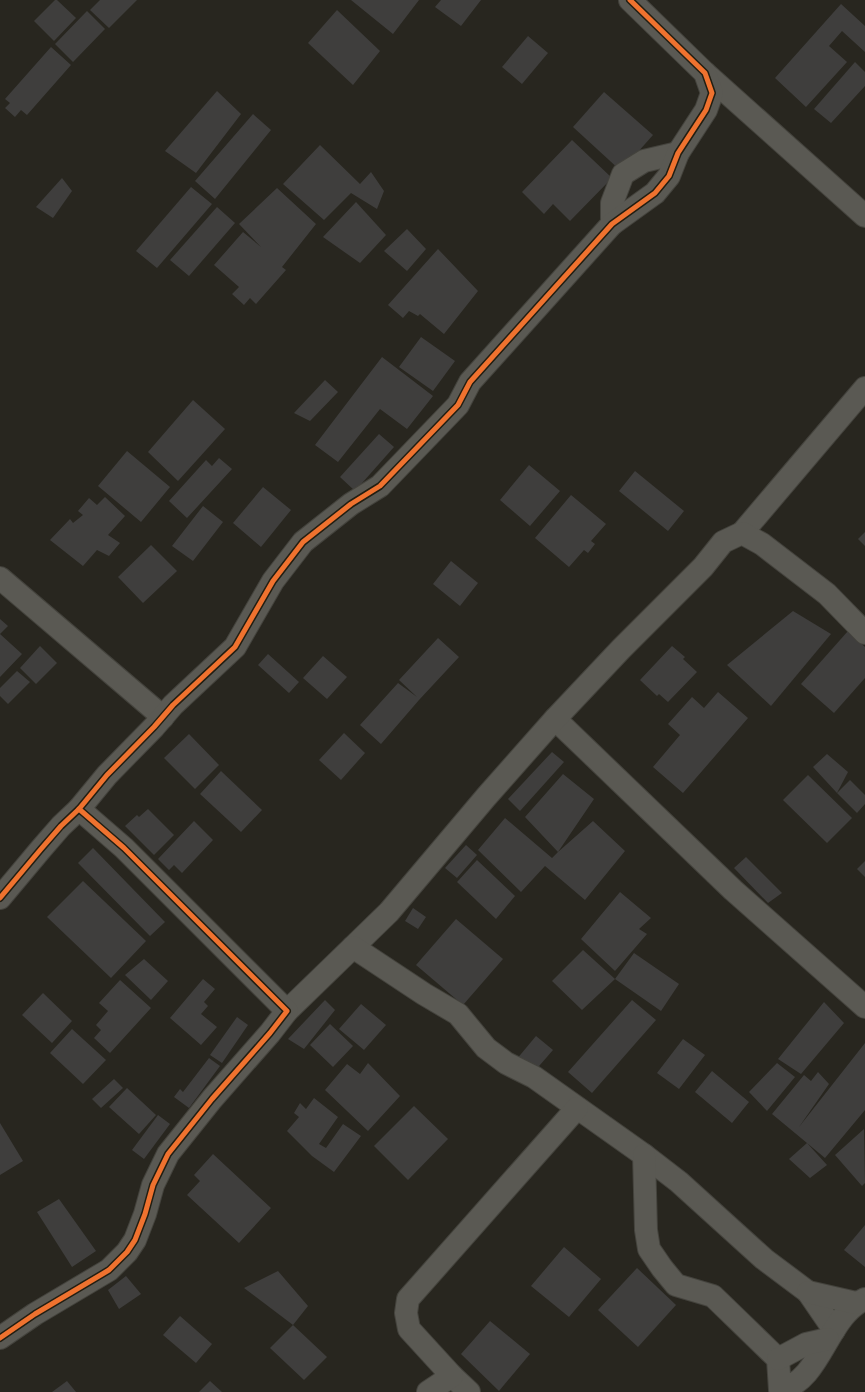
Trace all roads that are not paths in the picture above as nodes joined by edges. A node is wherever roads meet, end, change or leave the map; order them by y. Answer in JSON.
{"nodes":[{"id":1,"x":630,"y":0,"type":"edge"},
{"id":2,"x":706,"y":73,"type":"junction"},
{"id":3,"x":678,"y":153,"type":"junction"},
{"id":4,"x":865,"y":216,"type":"edge"},
{"id":5,"x":612,"y":224,"type":"junction"},
{"id":6,"x":865,"y":388,"type":"edge"},
{"id":7,"x":742,"y":533,"type":"junction"},
{"id":8,"x":0,"y":578,"type":"edge"},
{"id":9,"x":865,"y":633,"type":"edge"},
{"id":10,"x":162,"y":717,"type":"junction"},
{"id":11,"x":555,"y":719,"type":"junction"},
{"id":12,"x":79,"y":809,"type":"junction"},
{"id":13,"x":0,"y":898,"type":"edge"},
{"id":14,"x":353,"y":947,"type":"junction"},
{"id":15,"x":865,"y":1007,"type":"edge"},
{"id":16,"x":287,"y":1011,"type":"junction"},
{"id":17,"x":577,"y":1108,"type":"junction"},
{"id":18,"x":644,"y":1155,"type":"junction"},
{"id":19,"x":808,"y":1292,"type":"junction"},
{"id":20,"x":861,"y":1301,"type":"edge"},
{"id":21,"x":831,"y":1334,"type":"junction"},
{"id":22,"x":0,"y":1338,"type":"edge"},
{"id":23,"x":778,"y":1358,"type":"junction"},
{"id":24,"x":452,"y":1376,"type":"junction"},
{"id":25,"x":428,"y":1392,"type":"edge"},
{"id":26,"x":469,"y":1392,"type":"edge"}],
"edges":[{"from":1,"to":2,"type":"street"},
{"from":2,"to":3,"type":"street"},
{"from":2,"to":4,"type":"street"},
{"from":3,"to":5,"type":"street"},
{"from":3,"to":5,"type":"street"},
{"from":5,"to":10,"type":"street"},
{"from":6,"to":7,"type":"street"},
{"from":7,"to":9,"type":"street"},
{"from":7,"to":11,"type":"street"},
{"from":8,"to":10,"type":"street"},
{"from":10,"to":12,"type":"street"},
{"from":11,"to":14,"type":"street"},
{"from":11,"to":15,"type":"street"},
{"from":12,"to":13,"type":"street"},
{"from":12,"to":16,"type":"street"},
{"from":14,"to":16,"type":"street"},
{"from":14,"to":17,"type":"street"},
{"from":16,"to":22,"type":"street"},
{"from":17,"to":18,"type":"street"},
{"from":17,"to":24,"type":"street"},
{"from":18,"to":19,"type":"street"},
{"from":18,"to":23,"type":"street"},
{"from":19,"to":20,"type":"street"},
{"from":19,"to":21,"type":"street"},
{"from":20,"to":21,"type":"street"},
{"from":21,"to":23,"type":"street"},
{"from":21,"to":23,"type":"street"},
{"from":24,"to":25,"type":"street"},
{"from":24,"to":26,"type":"street"}]}
